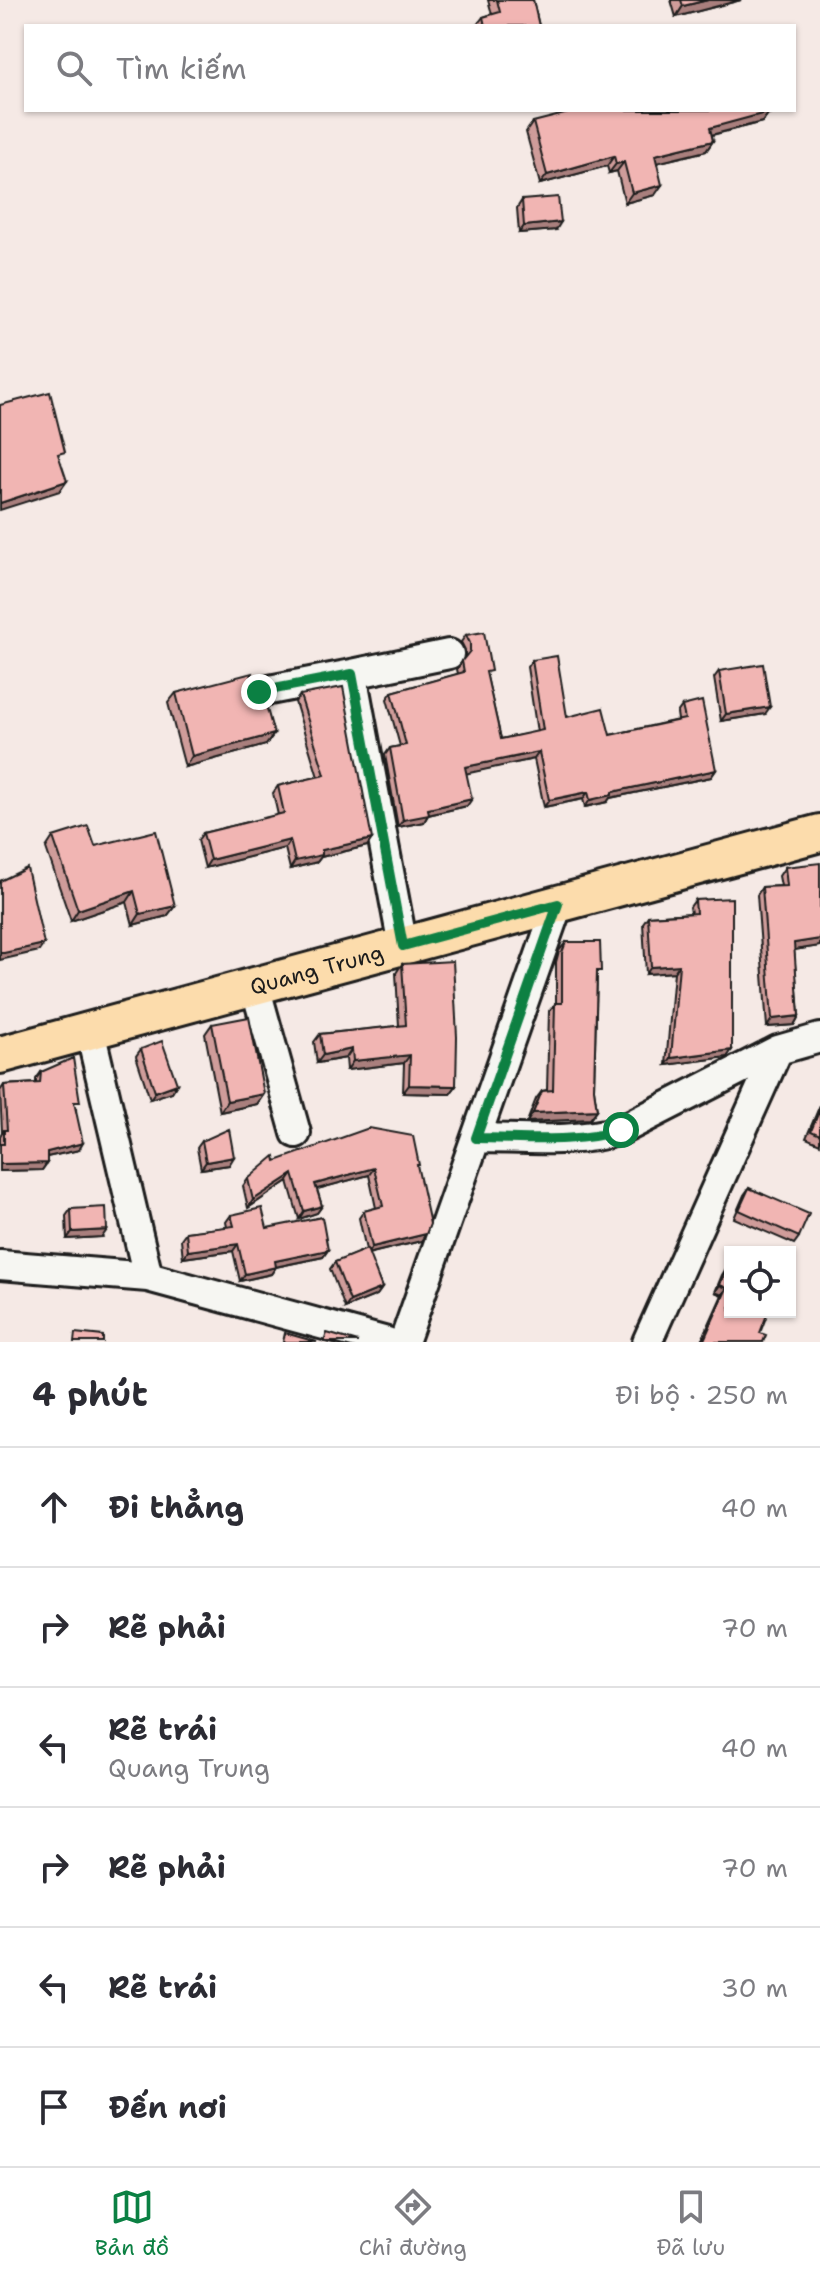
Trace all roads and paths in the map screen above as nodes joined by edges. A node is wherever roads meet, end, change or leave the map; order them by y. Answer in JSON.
{"nodes":[{"id":1,"x":449,"y":654,"type":"dead end"},
{"id":2,"x":352,"y":674,"type":"junction"},
{"id":3,"x":259,"y":692,"type":"edge"},
{"id":4,"x":820,"y":833,"type":"edge"},
{"id":5,"x":558,"y":904,"type":"junction"},
{"id":6,"x":403,"y":946,"type":"junction"},
{"id":7,"x":255,"y":986,"type":"junction"},
{"id":8,"x":90,"y":1031,"type":"junction"},
{"id":9,"x":820,"y":1038,"type":"edge"},
{"id":10,"x":778,"y":1050,"type":"junction"},
{"id":11,"x":0,"y":1055,"type":"edge"},
{"id":12,"x":296,"y":1133,"type":"dead end"},
{"id":13,"x":476,"y":1138,"type":"junction"},
{"id":14,"x":0,"y":1265,"type":"edge"},
{"id":15,"x":148,"y":1277,"type":"junction"},
{"id":16,"x":387,"y":1342,"type":"edge"},
{"id":17,"x":404,"y":1342,"type":"edge"},
{"id":18,"x":647,"y":1342,"type":"edge"}],
"edges":[{"from":1,"to":2,"type":"street"},
{"from":2,"to":3,"type":"street"},
{"from":2,"to":6,"type":"street"},
{"from":4,"to":5,"type":"main road","name":"Quang Trung"},
{"from":5,"to":6,"type":"main road","name":"Quang Trung"},
{"from":5,"to":13,"type":"street"},
{"from":6,"to":7,"type":"main road","name":"Quang Trung"},
{"from":7,"to":8,"type":"main road","name":"Quang Trung"},
{"from":7,"to":12,"type":"street"},
{"from":8,"to":11,"type":"main road","name":"Quang Trung"},
{"from":8,"to":15,"type":"street"},
{"from":9,"to":10,"type":"street"},
{"from":10,"to":13,"type":"street"},
{"from":10,"to":18,"type":"street"},
{"from":13,"to":17,"type":"street"},
{"from":14,"to":15,"type":"street"},
{"from":15,"to":16,"type":"street"}]}
